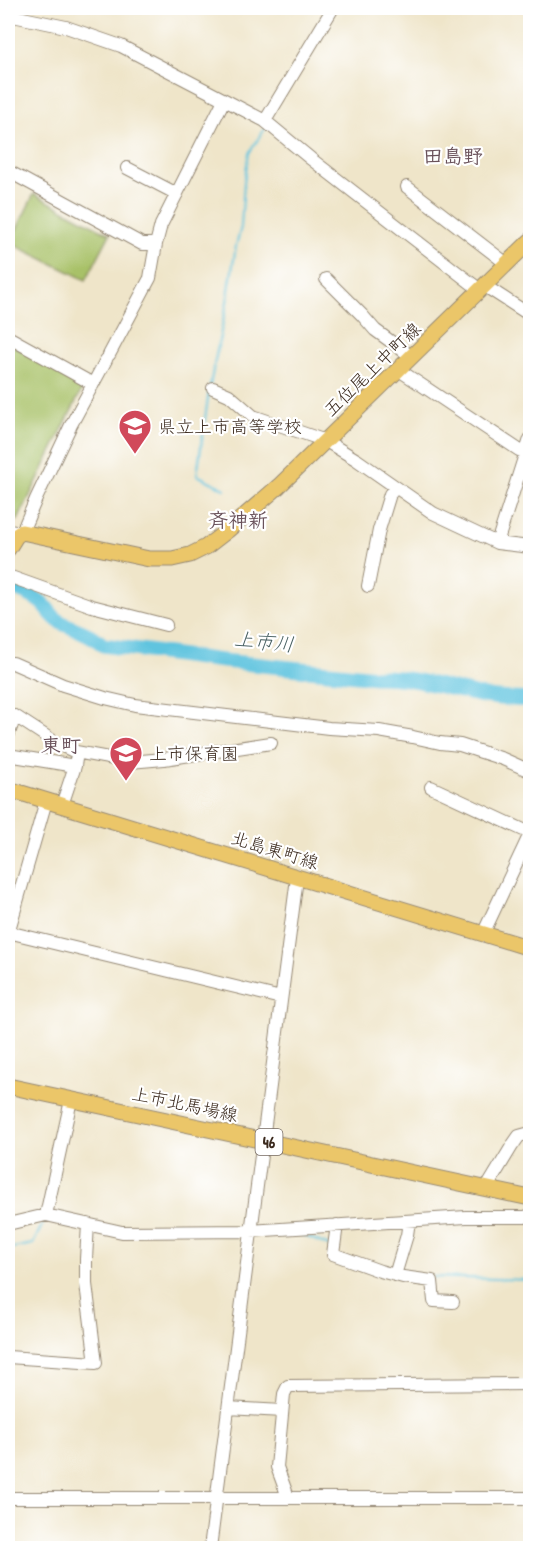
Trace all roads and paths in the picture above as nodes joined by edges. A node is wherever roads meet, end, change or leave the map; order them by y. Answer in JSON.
{"nodes":[{"id":1,"x":333,"y":8,"type":"edge"},
{"id":2,"x":8,"y":15,"type":"edge"},
{"id":3,"x":224,"y":100,"type":"junction"},
{"id":4,"x":265,"y":121,"type":"junction"},
{"id":5,"x":127,"y":168,"type":"dead end"},
{"id":6,"x":8,"y":171,"type":"edge"},
{"id":7,"x":407,"y":187,"type":"dead end"},
{"id":8,"x":177,"y":194,"type":"junction"},
{"id":9,"x":531,"y":241,"type":"edge"},
{"id":10,"x":156,"y":244,"type":"junction"},
{"id":11,"x":507,"y":264,"type":"junction"},
{"id":12,"x":326,"y":279,"type":"dead end"},
{"id":13,"x":483,"y":288,"type":"junction"},
{"id":14,"x":531,"y":315,"type":"edge"},
{"id":15,"x":8,"y":337,"type":"edge"},
{"id":16,"x":412,"y":357,"type":"junction"},
{"id":17,"x":399,"y":370,"type":"junction"},
{"id":18,"x":93,"y":384,"type":"junction"},
{"id":19,"x":213,"y":388,"type":"dead end"},
{"id":20,"x":531,"y":439,"type":"edge"},
{"id":21,"x":326,"y":441,"type":"junction"},
{"id":22,"x":526,"y":453,"type":"junction"},
{"id":23,"x":396,"y":487,"type":"junction"},
{"id":24,"x":15,"y":533,"type":"edge"},
{"id":25,"x":497,"y":543,"type":"junction"},
{"id":26,"x":531,"y":547,"type":"edge"},
{"id":27,"x":8,"y":549,"type":"edge"},
{"id":28,"x":8,"y":576,"type":"edge"},
{"id":29,"x":368,"y":586,"type":"dead end"},
{"id":30,"x":166,"y":625,"type":"dead end"},
{"id":31,"x":8,"y":663,"type":"edge"},
{"id":32,"x":11,"y":713,"type":"edge"},
{"id":33,"x":8,"y":736,"type":"edge"},
{"id":34,"x":271,"y":743,"type":"dead end"},
{"id":35,"x":76,"y":752,"type":"junction"},
{"id":36,"x":8,"y":755,"type":"edge"},
{"id":37,"x":75,"y":766,"type":"junction"},
{"id":38,"x":531,"y":771,"type":"edge"},
{"id":39,"x":431,"y":787,"type":"dead end"},
{"id":40,"x":8,"y":789,"type":"edge"},
{"id":41,"x":46,"y":801,"type":"junction"},
{"id":42,"x":62,"y":805,"type":"junction"},
{"id":43,"x":531,"y":834,"type":"edge"},
{"id":44,"x":297,"y":878,"type":"junction"},
{"id":45,"x":8,"y":932,"type":"edge"},
{"id":46,"x":483,"y":934,"type":"junction"},
{"id":47,"x":531,"y":948,"type":"edge"},
{"id":48,"x":281,"y":998,"type":"junction"},
{"id":49,"x":8,"y":1086,"type":"edge"},
{"id":50,"x":71,"y":1100,"type":"junction"},
{"id":51,"x":531,"y":1133,"type":"edge"},
{"id":52,"x":262,"y":1140,"type":"junction"},
{"id":53,"x":486,"y":1189,"type":"junction"},
{"id":54,"x":531,"y":1198,"type":"edge"},
{"id":55,"x":46,"y":1215,"type":"junction"},
{"id":56,"x":531,"y":1215,"type":"edge"},
{"id":57,"x":409,"y":1221,"type":"junction"},
{"id":58,"x":8,"y":1224,"type":"edge"},
{"id":59,"x":88,"y":1224,"type":"junction"},
{"id":60,"x":337,"y":1226,"type":"junction"},
{"id":61,"x":250,"y":1231,"type":"junction"},
{"id":62,"x":395,"y":1275,"type":"junction"},
{"id":63,"x":453,"y":1302,"type":"dead end"},
{"id":64,"x":8,"y":1357,"type":"edge"},
{"id":65,"x":531,"y":1384,"type":"edge"},
{"id":66,"x":228,"y":1408,"type":"junction"},
{"id":67,"x":282,"y":1411,"type":"junction"},
{"id":68,"x":216,"y":1497,"type":"junction"},
{"id":69,"x":288,"y":1497,"type":"junction"},
{"id":70,"x":8,"y":1498,"type":"edge"},
{"id":71,"x":531,"y":1498,"type":"edge"},
{"id":72,"x":210,"y":1548,"type":"edge"}],
"edges":[{"from":1,"to":4,"type":"street"},
{"from":2,"to":3,"type":"street"},
{"from":3,"to":4,"type":"street"},
{"from":3,"to":8,"type":"street"},
{"from":4,"to":13,"type":"street"},
{"from":5,"to":8,"type":"street"},
{"from":6,"to":10,"type":"street"},
{"from":7,"to":11,"type":"street"},
{"from":8,"to":10,"type":"street"},
{"from":9,"to":11,"type":"main road","name":"五位尾上中町線"},
{"from":10,"to":18,"type":"street"},
{"from":11,"to":13,"type":"main road","name":"五位尾上中町線"},
{"from":12,"to":16,"type":"street"},
{"from":13,"to":14,"type":"street"},
{"from":13,"to":16,"type":"main road","name":"五位尾上中町線"},
{"from":15,"to":18,"type":"street"},
{"from":16,"to":17,"type":"main road","name":"五位尾上中町線"},
{"from":17,"to":21,"type":"main road","name":"五位尾上中町線"},
{"from":17,"to":22,"type":"street"},
{"from":18,"to":24,"type":"street"},
{"from":19,"to":21,"type":"street"},
{"from":20,"to":22,"type":"street"},
{"from":21,"to":23,"type":"street"},
{"from":21,"to":24,"type":"main road","name":"五位尾上中町線"},
{"from":22,"to":25,"type":"street"},
{"from":23,"to":25,"type":"street"},
{"from":23,"to":29,"type":"street"},
{"from":24,"to":27,"type":"main road"},
{"from":25,"to":26,"type":"street"},
{"from":28,"to":30,"type":"street"},
{"from":31,"to":38,"type":"street"},
{"from":32,"to":33,"type":"street"},
{"from":32,"to":35,"type":"street"},
{"from":34,"to":35,"type":"street"},
{"from":35,"to":37,"type":"street"},
{"from":36,"to":37,"type":"street"},
{"from":37,"to":42,"type":"street"},
{"from":39,"to":43,"type":"street"},
{"from":40,"to":41,"type":"main road","name":"北島東町線"},
{"from":41,"to":42,"type":"main road","name":"北島東町線"},
{"from":41,"to":45,"type":"street"},
{"from":42,"to":44,"type":"main road","name":"北島東町線"},
{"from":43,"to":46,"type":"street"},
{"from":44,"to":46,"type":"main road","name":"北島東町線"},
{"from":44,"to":48,"type":"street"},
{"from":45,"to":48,"type":"street"},
{"from":46,"to":47,"type":"main road","name":"北島東町線"},
{"from":48,"to":52,"type":"street"},
{"from":49,"to":50,"type":"main road","name":"上市北馬場線","number":"46"},
{"from":50,"to":52,"type":"main road","name":"上市北馬場線","number":"46"},
{"from":50,"to":55,"type":"street"},
{"from":51,"to":53,"type":"street"},
{"from":52,"to":53,"type":"main road","name":"上市北馬場線","number":"46"},
{"from":52,"to":61,"type":"street"},
{"from":53,"to":54,"type":"main road","name":"上市北馬場線","number":"46"},
{"from":55,"to":58,"type":"street"},
{"from":55,"to":59,"type":"street"},
{"from":56,"to":57,"type":"street"},
{"from":57,"to":60,"type":"street"},
{"from":57,"to":62,"type":"street"},
{"from":59,"to":61,"type":"street"},
{"from":59,"to":64,"type":"street"},
{"from":60,"to":61,"type":"street"},
{"from":60,"to":62,"type":"street"},
{"from":61,"to":66,"type":"street"},
{"from":62,"to":63,"type":"street"},
{"from":65,"to":67,"type":"street"},
{"from":66,"to":67,"type":"street"},
{"from":66,"to":68,"type":"street"},
{"from":67,"to":69,"type":"street"},
{"from":68,"to":69,"type":"street"},
{"from":68,"to":70,"type":"street"},
{"from":68,"to":72,"type":"street"},
{"from":69,"to":71,"type":"street"}]}
